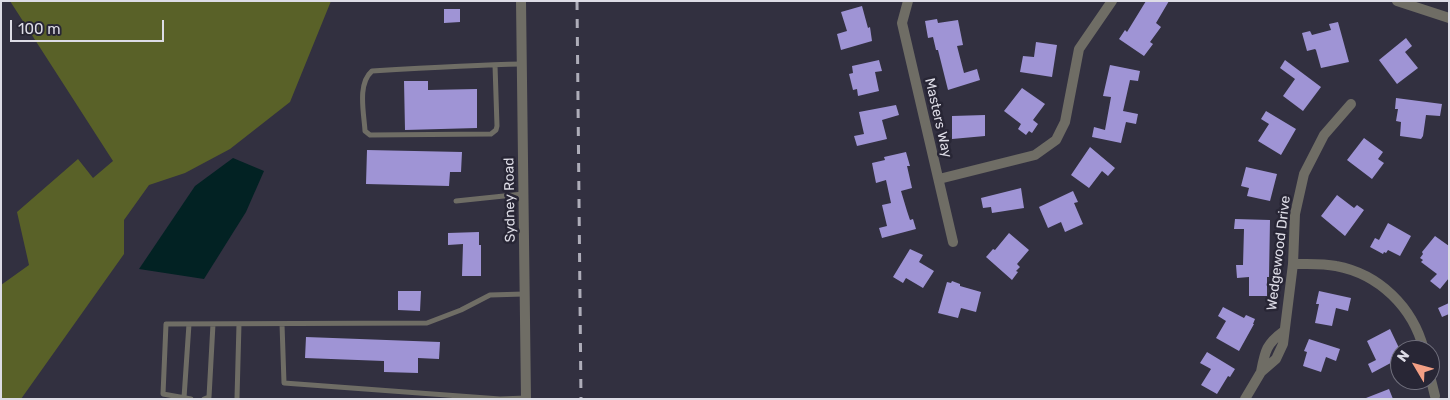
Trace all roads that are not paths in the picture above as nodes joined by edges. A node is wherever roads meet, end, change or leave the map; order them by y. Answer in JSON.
{"nodes":[{"id":1,"x":521,"y":1,"type":"edge"},
{"id":2,"x":908,"y":1,"type":"edge"},
{"id":3,"x":1112,"y":1,"type":"edge"},
{"id":4,"x":1396,"y":1,"type":"edge"},
{"id":5,"x":1449,"y":18,"type":"edge"},
{"id":6,"x":522,"y":64,"type":"junction"},
{"id":7,"x":495,"y":65,"type":"junction"},
{"id":8,"x":1351,"y":104,"type":"dead end"},
{"id":9,"x":939,"y":179,"type":"junction"},
{"id":10,"x":523,"y":194,"type":"junction"},
{"id":11,"x":456,"y":201,"type":"dead end"},
{"id":12,"x":954,"y":242,"type":"dead end"},
{"id":13,"x":1293,"y":264,"type":"junction"},
{"id":14,"x":524,"y":294,"type":"junction"},
{"id":15,"x":189,"y":324,"type":"junction"},
{"id":16,"x":213,"y":324,"type":"junction"},
{"id":17,"x":239,"y":324,"type":"junction"},
{"id":18,"x":282,"y":324,"type":"junction"},
{"id":19,"x":1421,"y":340,"type":"edge"},
{"id":20,"x":1434,"y":390,"type":"edge"},
{"id":21,"x":1435,"y":396,"type":"dead end"},
{"id":22,"x":184,"y":398,"type":"edge"},
{"id":23,"x":237,"y":398,"type":"edge"},
{"id":24,"x":526,"y":398,"type":"edge"},
{"id":25,"x":1246,"y":398,"type":"edge"},
{"id":26,"x":191,"y":399,"type":"edge"},
{"id":27,"x":204,"y":399,"type":"edge"}],
"edges":[{"from":1,"to":6,"type":"street","name":"Sydney Road"},
{"from":2,"to":9,"type":"street","name":"Masters Way"},
{"from":3,"to":9,"type":"street"},
{"from":4,"to":5,"type":"street"},
{"from":6,"to":7,"type":"lane"},
{"from":6,"to":10,"type":"street","name":"Sydney Road"},
{"from":7,"to":7,"type":"lane"},
{"from":8,"to":13,"type":"street","name":"Wedgewood Drive"},
{"from":9,"to":12,"type":"street","name":"Masters Way"},
{"from":10,"to":11,"type":"lane"},
{"from":10,"to":14,"type":"street","name":"Sydney Road"},
{"from":13,"to":19,"type":"street"},
{"from":13,"to":25,"type":"street","name":"Wedgewood Drive"},
{"from":14,"to":18,"type":"lane"},
{"from":14,"to":24,"type":"street","name":"Sydney Road"},
{"from":15,"to":16,"type":"lane"},
{"from":15,"to":22,"type":"lane"},
{"from":15,"to":22,"type":"lane"},
{"from":16,"to":17,"type":"lane"},
{"from":16,"to":27,"type":"lane"},
{"from":17,"to":18,"type":"lane"},
{"from":17,"to":23,"type":"lane"},
{"from":18,"to":24,"type":"lane"},
{"from":20,"to":21,"type":"street"},
{"from":22,"to":26,"type":"lane"}]}
